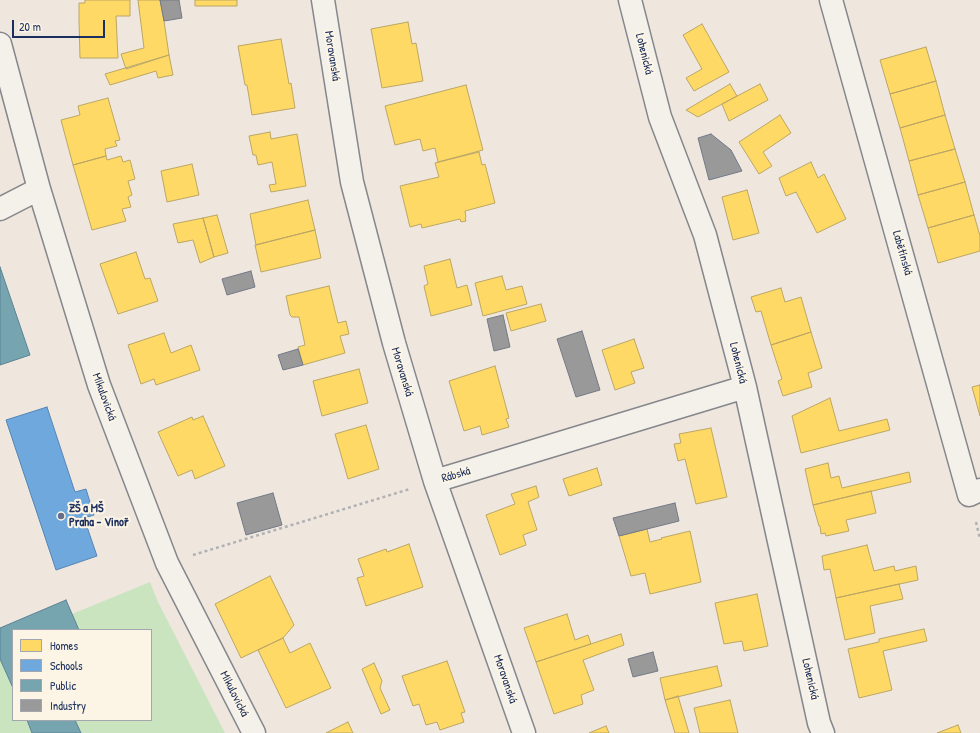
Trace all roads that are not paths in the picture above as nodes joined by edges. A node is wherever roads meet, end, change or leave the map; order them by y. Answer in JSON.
{"nodes":[{"id":1,"x":324,"y":0,"type":"edge"},
{"id":2,"x":630,"y":0,"type":"edge"},
{"id":3,"x":831,"y":0,"type":"edge"},
{"id":4,"x":0,"y":44,"type":"edge"},
{"id":5,"x":39,"y":190,"type":"junction"},
{"id":6,"x":0,"y":209,"type":"edge"},
{"id":7,"x":745,"y":387,"type":"junction"},
{"id":8,"x":435,"y":481,"type":"junction"},
{"id":9,"x":980,"y":490,"type":"edge"},
{"id":10,"x":254,"y":733,"type":"edge"},
{"id":11,"x":524,"y":733,"type":"edge"},
{"id":12,"x":823,"y":733,"type":"edge"}],
"edges":[{"from":1,"to":8,"type":"street","name":"Moravanská"},
{"from":2,"to":7,"type":"street","name":"Lohenická"},
{"from":3,"to":9,"type":"street","name":"Labětínská"},
{"from":4,"to":5,"type":"street","name":"Mikulovická"},
{"from":5,"to":6,"type":"street"},
{"from":5,"to":10,"type":"street","name":"Mikulovická"},
{"from":7,"to":8,"type":"street","name":"Rábská"},
{"from":7,"to":12,"type":"street","name":"Lohenická"},
{"from":8,"to":11,"type":"street","name":"Moravanská"}]}
